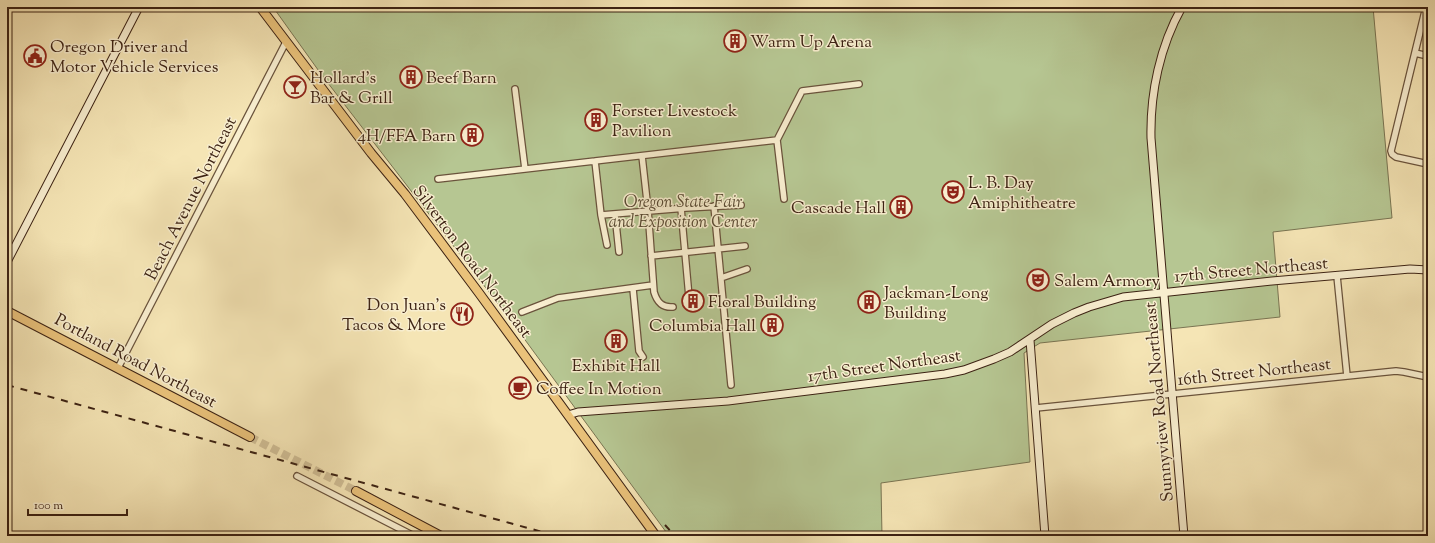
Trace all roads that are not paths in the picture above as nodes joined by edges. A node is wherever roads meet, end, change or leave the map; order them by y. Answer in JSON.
{"nodes":[{"id":1,"x":139,"y":7,"type":"edge"},
{"id":2,"x":260,"y":7,"type":"edge"},
{"id":3,"x":1182,"y":7,"type":"edge"},
{"id":4,"x":1426,"y":7,"type":"edge"},
{"id":5,"x":286,"y":42,"type":"junction"},
{"id":6,"x":1415,"y":53,"type":"junction"},
{"id":7,"x":1428,"y":56,"type":"edge"},
{"id":8,"x":859,"y":84,"type":"dead end"},
{"id":9,"x":515,"y":89,"type":"dead end"},
{"id":10,"x":777,"y":140,"type":"junction"},
{"id":11,"x":642,"y":156,"type":"junction"},
{"id":12,"x":595,"y":161,"type":"junction"},
{"id":13,"x":1428,"y":164,"type":"edge"},
{"id":14,"x":524,"y":169,"type":"junction"},
{"id":15,"x":438,"y":179,"type":"dead end"},
{"id":16,"x":784,"y":199,"type":"dead end"},
{"id":17,"x":741,"y":205,"type":"dead end"},
{"id":18,"x":714,"y":206,"type":"junction"},
{"id":19,"x":681,"y":208,"type":"junction"},
{"id":20,"x":648,"y":210,"type":"junction"},
{"id":21,"x":615,"y":214,"type":"junction"},
{"id":22,"x":601,"y":215,"type":"junction"},
{"id":23,"x":606,"y":245,"type":"dead end"},
{"id":24,"x":745,"y":246,"type":"dead end"},
{"id":25,"x":718,"y":249,"type":"junction"},
{"id":26,"x":619,"y":252,"type":"dead end"},
{"id":27,"x":685,"y":253,"type":"junction"},
{"id":28,"x":651,"y":256,"type":"junction"},
{"id":29,"x":7,"y":262,"type":"edge"},
{"id":30,"x":747,"y":269,"type":"dead end"},
{"id":31,"x":1428,"y":270,"type":"edge"},
{"id":32,"x":1337,"y":276,"type":"junction"},
{"id":33,"x":721,"y":278,"type":"junction"},
{"id":34,"x":653,"y":285,"type":"junction"},
{"id":35,"x":633,"y":288,"type":"junction"},
{"id":36,"x":1164,"y":292,"type":"junction"},
{"id":37,"x":689,"y":297,"type":"dead end"},
{"id":38,"x":673,"y":307,"type":"dead end"},
{"id":39,"x":7,"y":311,"type":"edge"},
{"id":40,"x":522,"y":312,"type":"dead end"},
{"id":41,"x":1030,"y":340,"type":"junction"},
{"id":42,"x":643,"y":357,"type":"dead end"},
{"id":43,"x":118,"y":368,"type":"junction"},
{"id":44,"x":1347,"y":376,"type":"junction"},
{"id":45,"x":1428,"y":377,"type":"edge"},
{"id":46,"x":730,"y":385,"type":"dead end"},
{"id":47,"x":1172,"y":394,"type":"junction"},
{"id":48,"x":1036,"y":408,"type":"junction"},
{"id":49,"x":568,"y":415,"type":"junction"},
{"id":50,"x":250,"y":437,"type":"tunnel mouth"},
{"id":51,"x":297,"y":476,"type":"dead end"},
{"id":52,"x":356,"y":491,"type":"tunnel mouth"},
{"id":53,"x":414,"y":536,"type":"edge"},
{"id":54,"x":441,"y":536,"type":"edge"},
{"id":55,"x":656,"y":536,"type":"edge"},
{"id":56,"x":1045,"y":536,"type":"edge"},
{"id":57,"x":1184,"y":536,"type":"edge"}],
"edges":[{"from":1,"to":29,"type":"main road"},
{"from":2,"to":5,"type":"main road","name":"Silverton Road Northeast"},
{"from":3,"to":36,"type":"main road","name":"Sunnyview Road Northeast"},
{"from":4,"to":6,"type":"street"},
{"from":5,"to":43,"type":"street","name":"Beach Avenue Northeast"},
{"from":5,"to":49,"type":"main road","name":"Silverton Road Northeast"},
{"from":6,"to":7,"type":"street"},
{"from":6,"to":13,"type":"street"},
{"from":8,"to":10,"type":"street"},
{"from":9,"to":14,"type":"street"},
{"from":10,"to":11,"type":"street"},
{"from":10,"to":16,"type":"street"},
{"from":11,"to":12,"type":"street"},
{"from":11,"to":20,"type":"street"},
{"from":12,"to":14,"type":"street"},
{"from":12,"to":22,"type":"street"},
{"from":14,"to":15,"type":"street"},
{"from":17,"to":18,"type":"street"},
{"from":18,"to":19,"type":"street"},
{"from":18,"to":25,"type":"street"},
{"from":19,"to":20,"type":"street"},
{"from":19,"to":27,"type":"street"},
{"from":20,"to":21,"type":"street"},
{"from":20,"to":28,"type":"street"},
{"from":21,"to":22,"type":"street"},
{"from":21,"to":26,"type":"street"},
{"from":22,"to":23,"type":"street"},
{"from":24,"to":25,"type":"street"},
{"from":25,"to":27,"type":"street"},
{"from":25,"to":33,"type":"street"},
{"from":27,"to":28,"type":"street"},
{"from":27,"to":37,"type":"street"},
{"from":28,"to":34,"type":"street"},
{"from":30,"to":33,"type":"street"},
{"from":31,"to":32,"type":"main road","name":"17th Street Northeast"},
{"from":32,"to":36,"type":"main road","name":"17th Street Northeast"},
{"from":32,"to":44,"type":"street"},
{"from":33,"to":46,"type":"street"},
{"from":34,"to":35,"type":"street"},
{"from":34,"to":38,"type":"street"},
{"from":35,"to":40,"type":"street"},
{"from":35,"to":42,"type":"street"},
{"from":36,"to":41,"type":"main road","name":"17th Street Northeast"},
{"from":36,"to":47,"type":"main road","name":"Sunnyview Road Northeast"},
{"from":39,"to":43,"type":"main road","name":"Portland Road Northeast"},
{"from":41,"to":48,"type":"main road"},
{"from":41,"to":49,"type":"main road","name":"17th Street Northeast"},
{"from":43,"to":50,"type":"main road","name":"Portland Road Northeast"},
{"from":44,"to":45,"type":"street","name":"16th Street Northeast"},
{"from":44,"to":47,"type":"street","name":"16th Street Northeast"},
{"from":47,"to":48,"type":"street","name":"16th Street Northeast"},
{"from":47,"to":57,"type":"main road","name":"Sunnyview Road Northeast"},
{"from":48,"to":56,"type":"main road"},
{"from":49,"to":55,"type":"main road","name":"Silverton Road Northeast"},
{"from":51,"to":53,"type":"street"},
{"from":52,"to":54,"type":"main road"}]}
